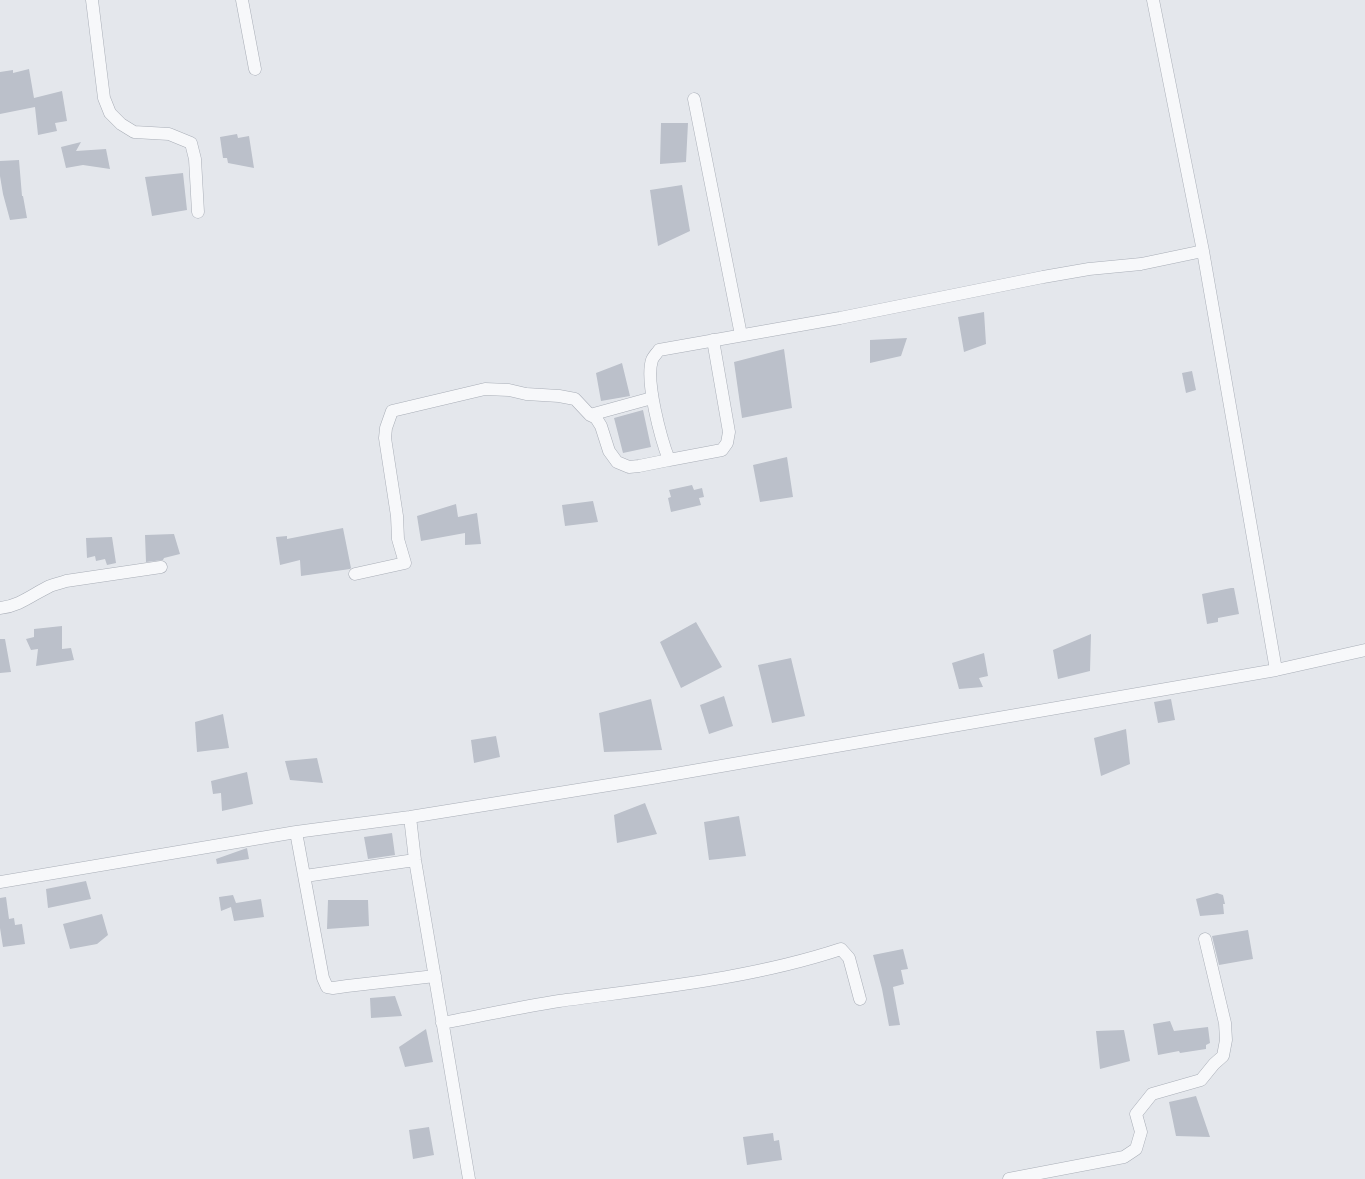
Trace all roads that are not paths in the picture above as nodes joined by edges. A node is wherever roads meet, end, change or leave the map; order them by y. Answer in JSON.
{"nodes":[{"id":1,"x":92,"y":0,"type":"edge"},
{"id":2,"x":242,"y":0,"type":"edge"},
{"id":3,"x":1153,"y":0,"type":"edge"},
{"id":4,"x":255,"y":69,"type":"dead end"},
{"id":5,"x":694,"y":99,"type":"dead end"},
{"id":6,"x":198,"y":212,"type":"dead end"},
{"id":7,"x":1203,"y":251,"type":"junction"},
{"id":8,"x":741,"y":335,"type":"junction"},
{"id":9,"x":713,"y":340,"type":"junction"},
{"id":10,"x":652,"y":398,"type":"junction"},
{"id":11,"x":590,"y":415,"type":"junction"},
{"id":12,"x":669,"y":460,"type":"junction"},
{"id":13,"x":161,"y":567,"type":"dead end"},
{"id":14,"x":355,"y":574,"type":"dead end"},
{"id":15,"x":0,"y":608,"type":"edge"},
{"id":16,"x":1365,"y":650,"type":"edge"},
{"id":17,"x":1276,"y":670,"type":"junction"},
{"id":18,"x":410,"y":817,"type":"junction"},
{"id":19,"x":296,"y":832,"type":"junction"},
{"id":20,"x":416,"y":860,"type":"junction"},
{"id":21,"x":305,"y":876,"type":"junction"},
{"id":22,"x":0,"y":882,"type":"edge"},
{"id":23,"x":1205,"y":939,"type":"dead end"},
{"id":24,"x":435,"y":976,"type":"junction"},
{"id":25,"x":860,"y":999,"type":"dead end"},
{"id":26,"x":442,"y":1023,"type":"junction"},
{"id":27,"x":469,"y":1179,"type":"edge"},
{"id":28,"x":1009,"y":1179,"type":"edge"}],
"edges":[{"from":1,"to":6,"type":"street"},
{"from":2,"to":4,"type":"street"},
{"from":3,"to":7,"type":"street"},
{"from":5,"to":8,"type":"street"},
{"from":7,"to":8,"type":"street"},
{"from":7,"to":17,"type":"street"},
{"from":8,"to":9,"type":"street"},
{"from":9,"to":10,"type":"street"},
{"from":9,"to":12,"type":"street"},
{"from":10,"to":11,"type":"street"},
{"from":10,"to":12,"type":"street"},
{"from":11,"to":12,"type":"street"},
{"from":11,"to":14,"type":"street"},
{"from":13,"to":15,"type":"street"},
{"from":16,"to":17,"type":"street"},
{"from":17,"to":18,"type":"street"},
{"from":18,"to":19,"type":"street"},
{"from":18,"to":20,"type":"street"},
{"from":19,"to":21,"type":"street"},
{"from":19,"to":22,"type":"street"},
{"from":20,"to":21,"type":"street"},
{"from":20,"to":24,"type":"street"},
{"from":21,"to":24,"type":"street"},
{"from":23,"to":28,"type":"street"},
{"from":24,"to":26,"type":"street"},
{"from":25,"to":26,"type":"street"},
{"from":26,"to":27,"type":"street"}]}
